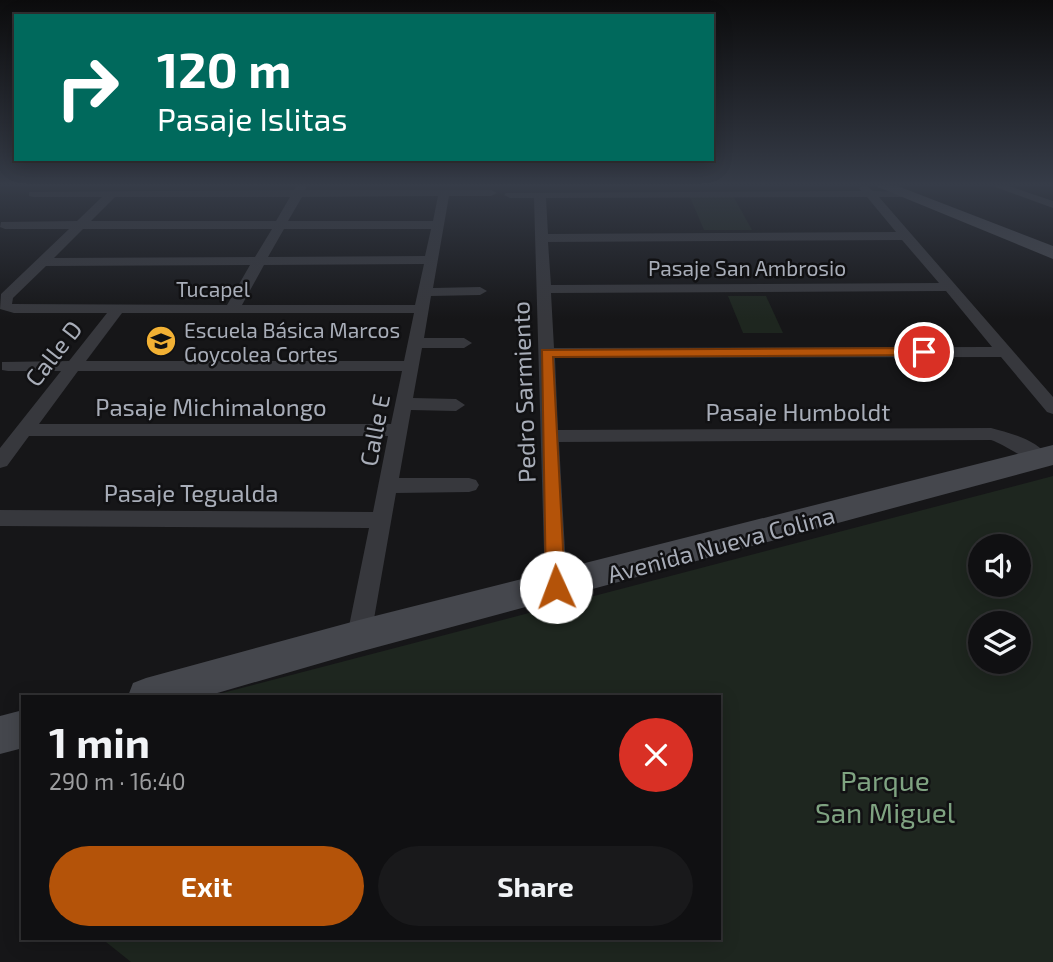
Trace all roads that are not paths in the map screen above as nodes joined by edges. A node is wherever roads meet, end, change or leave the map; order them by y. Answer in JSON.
{"nodes":[{"id":1,"x":75,"y":230,"type":"edge"},
{"id":2,"x":277,"y":230,"type":"edge"},
{"id":3,"x":437,"y":230,"type":"edge"},
{"id":4,"x":542,"y":230,"type":"edge"},
{"id":5,"x":902,"y":230,"type":"edge"},
{"id":6,"x":995,"y":230,"type":"edge"},
{"id":7,"x":906,"y":236,"type":"junction"},
{"id":8,"x":542,"y":238,"type":"junction"},
{"id":9,"x":1053,"y":253,"type":"edge"},
{"id":10,"x":431,"y":260,"type":"junction"},
{"id":11,"x":259,"y":261,"type":"junction"},
{"id":12,"x":42,"y":262,"type":"junction"},
{"id":13,"x":950,"y":287,"type":"junction"},
{"id":14,"x":544,"y":289,"type":"junction"},
{"id":15,"x":480,"y":290,"type":"dead end"},
{"id":16,"x":423,"y":301,"type":"junction"},
{"id":17,"x":118,"y":309,"type":"junction"},
{"id":18,"x":232,"y":309,"type":"junction"},
{"id":19,"x":415,"y":343,"type":"junction"},
{"id":20,"x":464,"y":343,"type":"dead end"},
{"id":21,"x":1005,"y":352,"type":"junction"},
{"id":22,"x":546,"y":353,"type":"junction"},
{"id":23,"x":8,"y":366,"type":"dead end"},
{"id":24,"x":74,"y":366,"type":"junction"},
{"id":25,"x":411,"y":366,"type":"junction"},
{"id":26,"x":403,"y":404,"type":"junction"},
{"id":27,"x":456,"y":405,"type":"dead end"},
{"id":28,"x":1053,"y":408,"type":"edge"},
{"id":29,"x":24,"y":430,"type":"junction"},
{"id":30,"x":398,"y":430,"type":"junction"},
{"id":31,"x":550,"y":436,"type":"junction"},
{"id":32,"x":1047,"y":456,"type":"edge"},
{"id":33,"x":0,"y":461,"type":"edge"},
{"id":34,"x":469,"y":485,"type":"dead end"},
{"id":35,"x":388,"y":486,"type":"junction"},
{"id":36,"x":0,"y":518,"type":"edge"},
{"id":37,"x":382,"y":520,"type":"junction"},
{"id":38,"x":556,"y":587,"type":"junction"},
{"id":39,"x":359,"y":636,"type":"junction"},
{"id":40,"x":150,"y":695,"type":"edge"},
{"id":41,"x":21,"y":730,"type":"edge"},
{"id":42,"x":0,"y":735,"type":"edge"}],
"edges":[{"from":1,"to":12,"type":"street"},
{"from":2,"to":11,"type":"street"},
{"from":3,"to":10,"type":"street","name":"Calle E"},
{"from":4,"to":8,"type":"street","name":"Pedro Sarmiento"},
{"from":5,"to":7,"type":"street"},
{"from":6,"to":9,"type":"street"},
{"from":7,"to":8,"type":"street"},
{"from":7,"to":13,"type":"street"},
{"from":8,"to":14,"type":"street","name":"Pedro Sarmiento"},
{"from":10,"to":11,"type":"street"},
{"from":10,"to":16,"type":"street","name":"Calle E"},
{"from":11,"to":12,"type":"street"},
{"from":11,"to":18,"type":"street"},
{"from":12,"to":17,"type":"street","name":"Tucapel"},
{"from":13,"to":14,"type":"street","name":"Pasaje San Ambrosio"},
{"from":13,"to":21,"type":"street"},
{"from":14,"to":22,"type":"street","name":"Pedro Sarmiento"},
{"from":15,"to":16,"type":"street","name":"Tucapel"},
{"from":16,"to":18,"type":"street","name":"Tucapel"},
{"from":16,"to":19,"type":"street","name":"Calle E"},
{"from":17,"to":18,"type":"street","name":"Tucapel"},
{"from":17,"to":24,"type":"street","name":"Calle D"},
{"from":19,"to":20,"type":"street"},
{"from":19,"to":25,"type":"street","name":"Calle E"},
{"from":21,"to":22,"type":"street"},
{"from":21,"to":28,"type":"street"},
{"from":22,"to":31,"type":"street","name":"Pedro Sarmiento"},
{"from":23,"to":24,"type":"street"},
{"from":24,"to":25,"type":"street"},
{"from":24,"to":29,"type":"street","name":"Calle D"},
{"from":25,"to":26,"type":"street","name":"Calle E"},
{"from":26,"to":27,"type":"street"},
{"from":26,"to":30,"type":"street","name":"Calle E"},
{"from":29,"to":30,"type":"street","name":"Pasaje Michimalongo"},
{"from":29,"to":33,"type":"street","name":"Calle D"},
{"from":30,"to":35,"type":"street","name":"Calle E"},
{"from":31,"to":32,"type":"street","name":"Pasaje Humboldt"},
{"from":31,"to":38,"type":"street","name":"Pedro Sarmiento"},
{"from":32,"to":38,"type":"street","name":"Avenida Nueva Colina"},
{"from":34,"to":35,"type":"street"},
{"from":35,"to":37,"type":"street","name":"Calle E"},
{"from":36,"to":37,"type":"street","name":"Pasaje Tegualda"},
{"from":37,"to":39,"type":"street","name":"Calle E"},
{"from":38,"to":39,"type":"street","name":"Avenida Nueva Colina"},
{"from":39,"to":40,"type":"street","name":"Avenida Nueva Colina"},
{"from":41,"to":42,"type":"street"}]}
